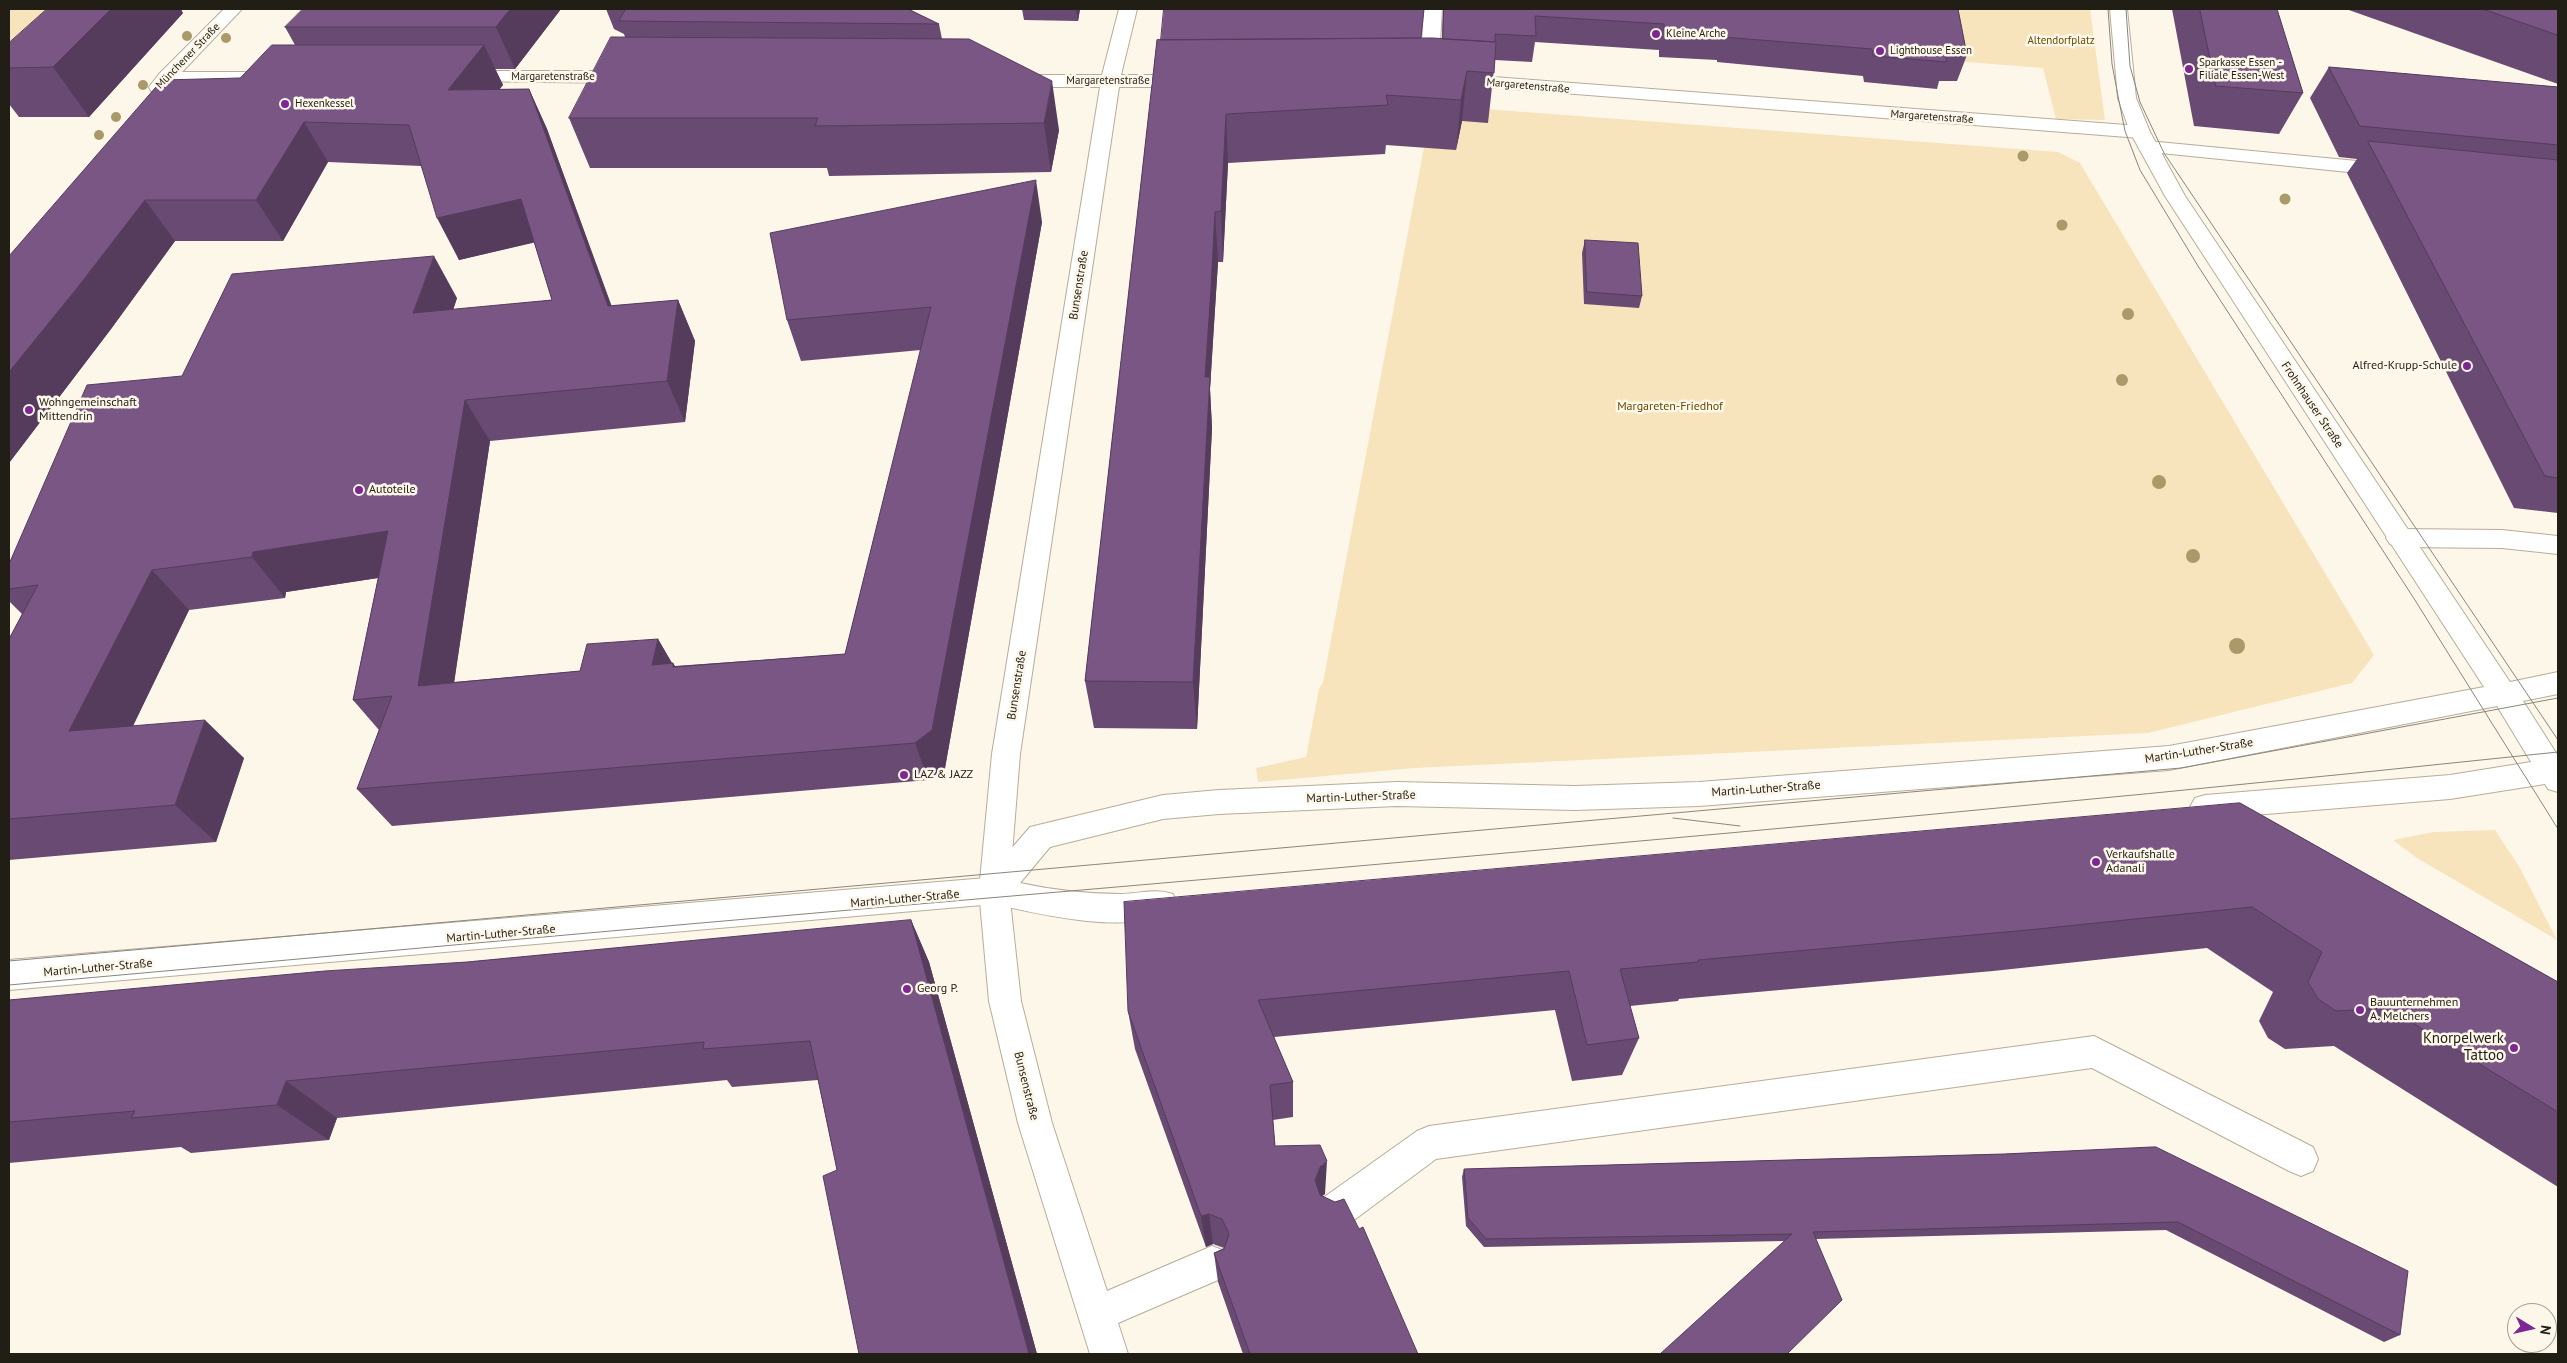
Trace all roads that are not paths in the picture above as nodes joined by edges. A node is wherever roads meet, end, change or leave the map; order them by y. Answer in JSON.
{"nodes":[{"id":1,"x":234,"y":9,"type":"edge"},
{"id":2,"x":1128,"y":9,"type":"edge"},
{"id":3,"x":1433,"y":9,"type":"edge"},
{"id":4,"x":2118,"y":9,"type":"edge"},
{"id":5,"x":442,"y":77,"type":"edge"},
{"id":6,"x":165,"y":78,"type":"junction"},
{"id":7,"x":294,"y":78,"type":"edge"},
{"id":8,"x":651,"y":78,"type":"edge"},
{"id":9,"x":1000,"y":81,"type":"edge"},
{"id":10,"x":1209,"y":81,"type":"edge"},
{"id":11,"x":1110,"y":82,"type":"junction"},
{"id":12,"x":146,"y":101,"type":"edge"},
{"id":13,"x":2144,"y":140,"type":"junction"},
{"id":14,"x":2402,"y":171,"type":"edge"},
{"id":15,"x":2399,"y":538,"type":"junction"},
{"id":16,"x":2558,"y":546,"type":"edge"},
{"id":17,"x":2558,"y":682,"type":"edge"},
{"id":18,"x":2503,"y":692,"type":"junction"},
{"id":19,"x":2556,"y":774,"type":"edge"},
{"id":20,"x":2224,"y":805,"type":"junction"},
{"id":21,"x":2174,"y":810,"type":"edge"},
{"id":22,"x":2268,"y":829,"type":"edge"},
{"id":23,"x":994,"y":891,"type":"junction"},
{"id":24,"x":1191,"y":901,"type":"edge"},
{"id":25,"x":9,"y":975,"type":"edge"},
{"id":26,"x":2301,"y":1159,"type":"dead end"},
{"id":27,"x":1333,"y":1213,"type":"edge"},
{"id":28,"x":1212,"y":1264,"type":"edge"},
{"id":29,"x":1096,"y":1314,"type":"junction"},
{"id":30,"x":1109,"y":1354,"type":"edge"}],
"edges":[{"from":1,"to":6,"type":"street","name":"Münchener Straße"},
{"from":2,"to":11,"type":"street","name":"Bunsenstraße"},
{"from":3,"to":13,"type":"street","name":"Margaretenstraße"},
{"from":4,"to":13,"type":"street","name":"Frohnhauser Straße"},
{"from":5,"to":8,"type":"street","name":"Margaretenstraße"},
{"from":6,"to":7,"type":"street"},
{"from":6,"to":12,"type":"street","name":"Münchener Straße"},
{"from":9,"to":11,"type":"street","name":"Margaretenstraße"},
{"from":10,"to":11,"type":"street","name":"Margaretenstraße"},
{"from":11,"to":23,"type":"street","name":"Bunsenstraße"},
{"from":13,"to":14,"type":"street","name":"Margaretenstraße"},
{"from":13,"to":15,"type":"street","name":"Frohnhauser Straße"},
{"from":15,"to":16,"type":"street"},
{"from":15,"to":18,"type":"street","name":"Frohnhauser Straße"},
{"from":17,"to":18,"type":"street","name":"Martin-Luther-Straße"},
{"from":18,"to":19,"type":"street","name":"Frohnhauser Straße"},
{"from":18,"to":23,"type":"street","name":"Martin-Luther-Straße"},
{"from":19,"to":20,"type":"street"},
{"from":20,"to":21,"type":"street"},
{"from":20,"to":22,"type":"street"},
{"from":23,"to":24,"type":"street","name":"Martin-Luther-Straße"},
{"from":23,"to":25,"type":"street","name":"Martin-Luther-Straße"},
{"from":23,"to":29,"type":"street","name":"Bunsenstraße"},
{"from":26,"to":27,"type":"street"},
{"from":28,"to":29,"type":"street"},
{"from":29,"to":30,"type":"street","name":"Bunsenstraße"}]}
